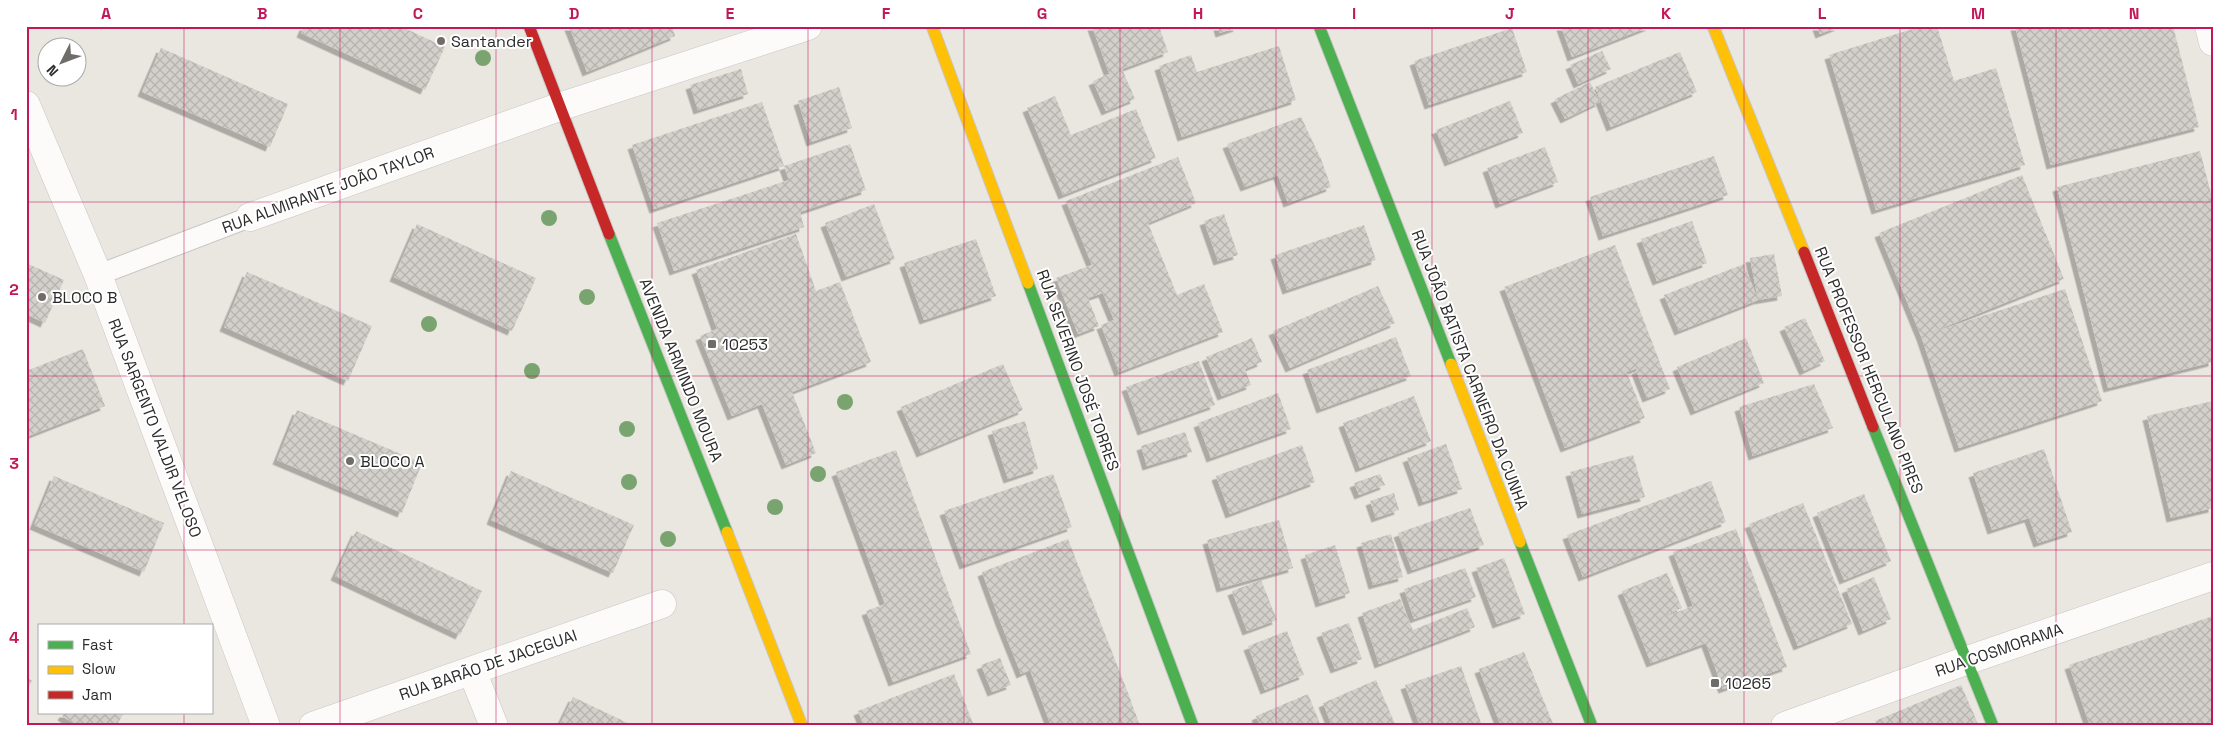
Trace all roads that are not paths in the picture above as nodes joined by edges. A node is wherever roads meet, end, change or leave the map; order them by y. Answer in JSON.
{"nodes":[{"id":1,"x":529,"y":26,"type":"edge"},
{"id":2,"x":808,"y":26,"type":"edge"},
{"id":3,"x":932,"y":26,"type":"edge"},
{"id":4,"x":1319,"y":26,"type":"edge"},
{"id":5,"x":1713,"y":26,"type":"edge"},
{"id":6,"x":2209,"y":26,"type":"edge"},
{"id":7,"x":2213,"y":42,"type":"edge"},
{"id":8,"x":26,"y":105,"type":"edge"},
{"id":9,"x":559,"y":107,"type":"junction"},
{"id":10,"x":250,"y":217,"type":"joint"},
{"id":11,"x":98,"y":276,"type":"junction"},
{"id":12,"x":2213,"y":576,"type":"edge"},
{"id":13,"x":662,"y":604,"type":"dead end"},
{"id":14,"x":1968,"y":660,"type":"junction"},
{"id":15,"x":472,"y":671,"type":"junction"},
{"id":16,"x":266,"y":726,"type":"edge"},
{"id":17,"x":313,"y":726,"type":"edge"},
{"id":18,"x":494,"y":726,"type":"edge"},
{"id":19,"x":802,"y":726,"type":"edge"},
{"id":20,"x":1193,"y":726,"type":"edge"},
{"id":21,"x":1592,"y":726,"type":"edge"},
{"id":22,"x":1785,"y":726,"type":"edge"},
{"id":23,"x":1993,"y":726,"type":"edge"}],
"edges":[{"from":1,"to":9,"type":"street","name":"AVENIDA ARMINDO MOURA"},
{"from":2,"to":9,"type":"street","name":"RUA ALMIRANTE JOÃO TAYLOR"},
{"from":3,"to":20,"type":"street","name":"RUA SEVERINO JOSÉ TORRES"},
{"from":4,"to":21,"type":"street","name":"RUA JOÃO BATISTA CARNEIRO DA CUNHA"},
{"from":5,"to":14,"type":"street","name":"RUA PROFESSOR HERCULANO PIRES"},
{"from":6,"to":7,"type":"street"},
{"from":8,"to":11,"type":"street","name":"RUA SARGENTO VALDIR VELOSO"},
{"from":9,"to":10,"type":"street","name":"RUA ALMIRANTE JOÃO TAYLOR"},
{"from":9,"to":19,"type":"street","name":"AVENIDA ARMINDO MOURA"},
{"from":10,"to":11,"type":"lane","name":"RUA ALMIRANTE JOÃO TAYLOR"},
{"from":11,"to":16,"type":"street","name":"RUA SARGENTO VALDIR VELOSO"},
{"from":12,"to":14,"type":"street","name":"RUA COSMORAMA"},
{"from":13,"to":15,"type":"street","name":"RUA BARÃO DE JACEGUAI"},
{"from":14,"to":22,"type":"street","name":"RUA COSMORAMA"},
{"from":14,"to":23,"type":"street","name":"RUA PROFESSOR HERCULANO PIRES"},
{"from":15,"to":17,"type":"street","name":"RUA BARÃO DE JACEGUAI"},
{"from":15,"to":18,"type":"street"}]}
